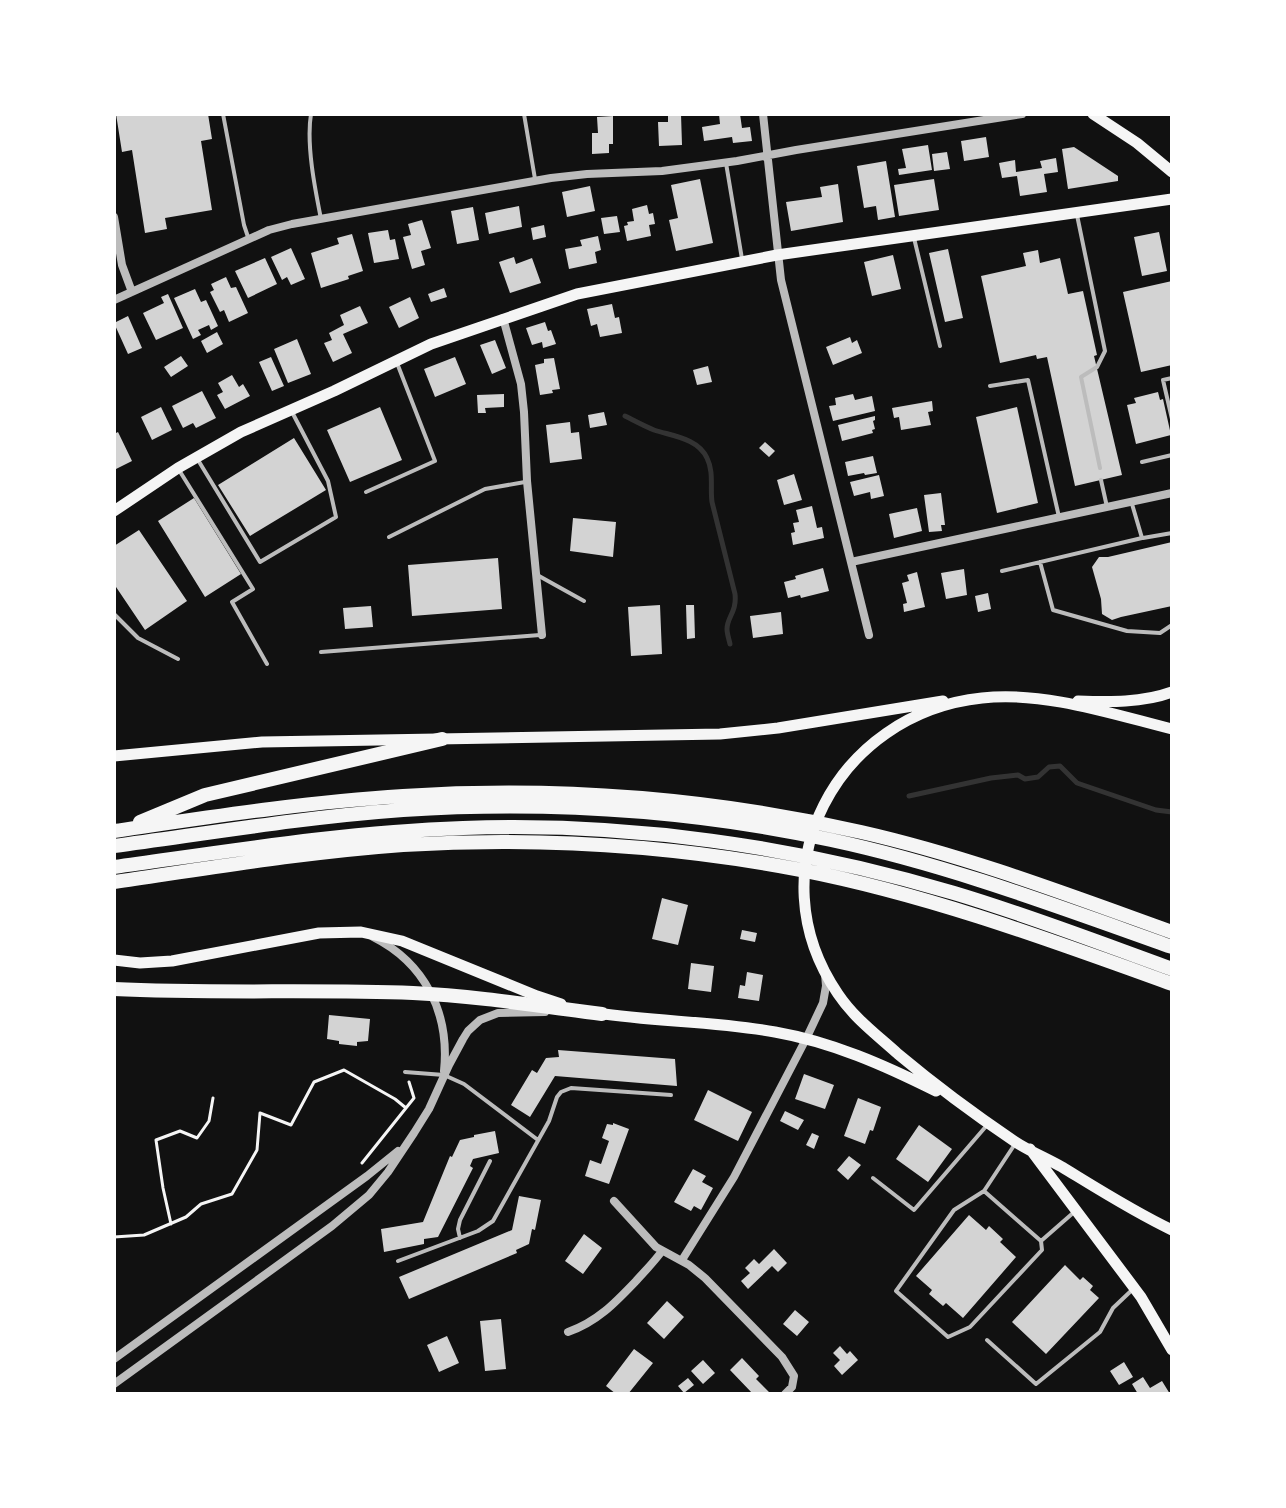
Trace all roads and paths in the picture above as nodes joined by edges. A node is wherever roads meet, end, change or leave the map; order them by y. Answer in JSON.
{"nodes":[{"id":1,"x":223,"y":114,"type":"edge"},
{"id":2,"x":311,"y":114,"type":"edge"},
{"id":3,"x":524,"y":114,"type":"edge"},
{"id":4,"x":763,"y":114,"type":"edge"},
{"id":5,"x":1022,"y":114,"type":"edge"},
{"id":6,"x":1093,"y":114,"type":"edge"},
{"id":7,"x":768,"y":156,"type":"junction"},
{"id":8,"x":726,"y":163,"type":"junction"},
{"id":9,"x":1172,"y":172,"type":"edge"},
{"id":10,"x":535,"y":181,"type":"junction"},
{"id":11,"x":1172,"y":199,"type":"edge"},
{"id":12,"x":1077,"y":213,"type":"junction"},
{"id":13,"x":114,"y":217,"type":"edge"},
{"id":14,"x":321,"y":219,"type":"junction"},
{"id":15,"x":914,"y":236,"type":"junction"},
{"id":16,"x":249,"y":240,"type":"junction"},
{"id":17,"x":777,"y":255,"type":"junction"},
{"id":18,"x":742,"y":261,"type":"junction"},
{"id":19,"x":132,"y":292,"type":"junction"},
{"id":20,"x":114,"y":300,"type":"edge"},
{"id":21,"x":503,"y":318,"type":"junction"},
{"id":22,"x":940,"y":346,"type":"dead end"},
{"id":23,"x":396,"y":361,"type":"junction"},
{"id":24,"x":1172,"y":378,"type":"edge"},
{"id":25,"x":990,"y":386,"type":"dead end"},
{"id":26,"x":291,"y":410,"type":"junction"},
{"id":27,"x":1172,"y":419,"type":"edge"},
{"id":28,"x":1172,"y":455,"type":"edge"},
{"id":29,"x":197,"y":457,"type":"junction"},
{"id":30,"x":1142,"y":462,"type":"dead end"},
{"id":31,"x":178,"y":468,"type":"junction"},
{"id":32,"x":1100,"y":468,"type":"dead end"},
{"id":33,"x":1101,"y":480,"type":"dead end"},
{"id":34,"x":527,"y":481,"type":"junction"},
{"id":35,"x":366,"y":492,"type":"dead end"},
{"id":36,"x":1172,"y":493,"type":"edge"},
{"id":37,"x":1132,"y":502,"type":"junction"},
{"id":38,"x":1107,"y":507,"type":"junction"},
{"id":39,"x":114,"y":511,"type":"edge"},
{"id":40,"x":1059,"y":517,"type":"junction"},
{"id":41,"x":1172,"y":533,"type":"edge"},
{"id":42,"x":389,"y":537,"type":"dead end"},
{"id":43,"x":1142,"y":538,"type":"junction"},
{"id":44,"x":851,"y":562,"type":"junction"},
{"id":45,"x":1040,"y":562,"type":"junction"},
{"id":46,"x":1002,"y":571,"type":"dead end"},
{"id":47,"x":537,"y":575,"type":"junction"},
{"id":48,"x":584,"y":601,"type":"dead end"},
{"id":49,"x":114,"y":614,"type":"edge"},
{"id":50,"x":1172,"y":625,"type":"edge"},
{"id":51,"x":542,"y":635,"type":"joint"},
{"id":52,"x":869,"y":635,"type":"dead end"},
{"id":53,"x":321,"y":652,"type":"dead end"},
{"id":54,"x":178,"y":659,"type":"dead end"},
{"id":55,"x":267,"y":664,"type":"dead end"},
{"id":56,"x":1172,"y":692,"type":"edge"},
{"id":57,"x":979,"y":698,"type":"junction"},
{"id":58,"x":1050,"y":701,"type":"junction"},
{"id":59,"x":1172,"y":729,"type":"edge"},
{"id":60,"x":442,"y":739,"type":"junction"},
{"id":61,"x":114,"y":756,"type":"edge"},
{"id":62,"x":117,"y":831,"type":"edge"},
{"id":63,"x":114,"y":846,"type":"edge"},
{"id":64,"x":114,"y":867,"type":"edge"},
{"id":65,"x":114,"y":882,"type":"edge"},
{"id":66,"x":361,"y":932,"type":"junction"},
{"id":67,"x":1172,"y":932,"type":"edge"},
{"id":68,"x":1172,"y":947,"type":"edge"},
{"id":69,"x":114,"y":960,"type":"edge"},
{"id":70,"x":824,"y":969,"type":"junction"},
{"id":71,"x":1172,"y":969,"type":"edge"},
{"id":72,"x":1172,"y":984,"type":"edge"},
{"id":73,"x":114,"y":989,"type":"edge"},
{"id":74,"x":431,"y":994,"type":"junction"},
{"id":75,"x":602,"y":1014,"type":"junction"},
{"id":76,"x":806,"y":1039,"type":"junction"},
{"id":77,"x":405,"y":1072,"type":"joint"},
{"id":78,"x":444,"y":1075,"type":"junction"},
{"id":79,"x":671,"y":1095,"type":"dead end"},
{"id":80,"x":213,"y":1098,"type":"dead end"},
{"id":81,"x":963,"y":1104,"type":"junction"},
{"id":82,"x":406,"y":1108,"type":"junction"},
{"id":83,"x":989,"y":1122,"type":"junction"},
{"id":84,"x":538,"y":1140,"type":"junction"},
{"id":85,"x":1016,"y":1142,"type":"junction"},
{"id":86,"x":405,"y":1146,"type":"junction"},
{"id":87,"x":1030,"y":1149,"type":"junction"},
{"id":88,"x":490,"y":1161,"type":"dead end"},
{"id":89,"x":354,"y":1172,"type":"dead end"},
{"id":90,"x":873,"y":1178,"type":"dead end"},
{"id":91,"x":984,"y":1191,"type":"junction"},
{"id":92,"x":614,"y":1201,"type":"dead end"},
{"id":93,"x":1076,"y":1211,"type":"junction"},
{"id":94,"x":171,"y":1224,"type":"junction"},
{"id":95,"x":1172,"y":1230,"type":"edge"},
{"id":96,"x":114,"y":1237,"type":"edge"},
{"id":97,"x":460,"y":1238,"type":"junction"},
{"id":98,"x":1041,"y":1241,"type":"junction"},
{"id":99,"x":662,"y":1251,"type":"junction"},
{"id":100,"x":682,"y":1260,"type":"junction"},
{"id":101,"x":398,"y":1261,"type":"dead end"},
{"id":102,"x":1134,"y":1288,"type":"junction"},
{"id":103,"x":568,"y":1332,"type":"dead end"},
{"id":104,"x":987,"y":1340,"type":"dead end"},
{"id":105,"x":1172,"y":1350,"type":"edge"},
{"id":106,"x":114,"y":1359,"type":"edge"},
{"id":107,"x":114,"y":1384,"type":"edge"},
{"id":108,"x":785,"y":1394,"type":"edge"}],
"edges":[{"from":1,"to":16,"type":"lane"},
{"from":2,"to":14,"type":"lane"},
{"from":3,"to":10,"type":"lane"},
{"from":4,"to":7,"type":"street"},
{"from":5,"to":7,"type":"street"},
{"from":6,"to":9,"type":"main road"},
{"from":7,"to":8,"type":"street"},
{"from":7,"to":17,"type":"street"},
{"from":8,"to":10,"type":"street"},
{"from":8,"to":18,"type":"lane"},
{"from":10,"to":14,"type":"street"},
{"from":11,"to":12,"type":"main road"},
{"from":12,"to":15,"type":"main road"},
{"from":12,"to":32,"type":"lane"},
{"from":13,"to":19,"type":"street"},
{"from":14,"to":16,"type":"street"},
{"from":15,"to":17,"type":"main road"},
{"from":15,"to":22,"type":"lane"},
{"from":16,"to":19,"type":"street"},
{"from":17,"to":18,"type":"main road"},
{"from":17,"to":44,"type":"street"},
{"from":18,"to":21,"type":"main road"},
{"from":19,"to":20,"type":"street"},
{"from":21,"to":23,"type":"main road"},
{"from":21,"to":34,"type":"street"},
{"from":23,"to":26,"type":"main road"},
{"from":23,"to":35,"type":"lane"},
{"from":24,"to":27,"type":"lane"},
{"from":25,"to":40,"type":"lane"},
{"from":26,"to":29,"type":"main road"},
{"from":26,"to":29,"type":"lane"},
{"from":28,"to":30,"type":"lane"},
{"from":29,"to":31,"type":"main road"},
{"from":31,"to":39,"type":"main road"},
{"from":31,"to":55,"type":"lane"},
{"from":33,"to":38,"type":"lane"},
{"from":34,"to":42,"type":"lane"},
{"from":34,"to":47,"type":"street"},
{"from":36,"to":37,"type":"street"},
{"from":37,"to":38,"type":"street"},
{"from":37,"to":43,"type":"lane"},
{"from":38,"to":40,"type":"street"},
{"from":40,"to":44,"type":"street"},
{"from":41,"to":43,"type":"lane"},
{"from":43,"to":45,"type":"lane"},
{"from":44,"to":52,"type":"street"},
{"from":45,"to":46,"type":"lane"},
{"from":45,"to":50,"type":"lane"},
{"from":47,"to":48,"type":"lane"},
{"from":47,"to":51,"type":"street"},
{"from":49,"to":54,"type":"lane"},
{"from":51,"to":53,"type":"lane"},
{"from":56,"to":58,"type":"main road"},
{"from":57,"to":58,"type":"main road"},
{"from":57,"to":60,"type":"main road"},
{"from":57,"to":70,"type":"main road"},
{"from":58,"to":59,"type":"main road"},
{"from":60,"to":61,"type":"main road"},
{"from":60,"to":62,"type":"highway"},
{"from":62,"to":67,"type":"highway"},
{"from":63,"to":68,"type":"highway"},
{"from":64,"to":71,"type":"highway"},
{"from":65,"to":72,"type":"highway"},
{"from":66,"to":69,"type":"main road"},
{"from":66,"to":74,"type":"street"},
{"from":66,"to":75,"type":"main road"},
{"from":70,"to":76,"type":"street"},
{"from":70,"to":81,"type":"main road"},
{"from":73,"to":74,"type":"highway"},
{"from":74,"to":75,"type":"highway"},
{"from":74,"to":78,"type":"street"},
{"from":75,"to":76,"type":"main road"},
{"from":75,"to":78,"type":"street"},
{"from":76,"to":81,"type":"main road"},
{"from":76,"to":100,"type":"street"},
{"from":77,"to":78,"type":"lane"},
{"from":77,"to":82,"type":"path"},
{"from":78,"to":84,"type":"lane"},
{"from":78,"to":86,"type":"street"},
{"from":79,"to":84,"type":"lane"},
{"from":80,"to":94,"type":"path"},
{"from":81,"to":83,"type":"main road"},
{"from":82,"to":89,"type":"path"},
{"from":82,"to":94,"type":"path"},
{"from":83,"to":85,"type":"main road"},
{"from":83,"to":90,"type":"lane"},
{"from":84,"to":97,"type":"lane"},
{"from":85,"to":87,"type":"main road"},
{"from":85,"to":91,"type":"lane"},
{"from":86,"to":106,"type":"street"},
{"from":86,"to":107,"type":"street"},
{"from":87,"to":93,"type":"main road"},
{"from":87,"to":95,"type":"main road"},
{"from":88,"to":97,"type":"lane"},
{"from":91,"to":98,"type":"lane"},
{"from":91,"to":98,"type":"lane"},
{"from":92,"to":99,"type":"street"},
{"from":93,"to":98,"type":"lane"},
{"from":93,"to":102,"type":"main road"},
{"from":94,"to":96,"type":"path"},
{"from":97,"to":101,"type":"lane"},
{"from":99,"to":100,"type":"street"},
{"from":99,"to":103,"type":"street"},
{"from":100,"to":108,"type":"street"},
{"from":102,"to":104,"type":"lane"},
{"from":102,"to":105,"type":"main road"}]}
